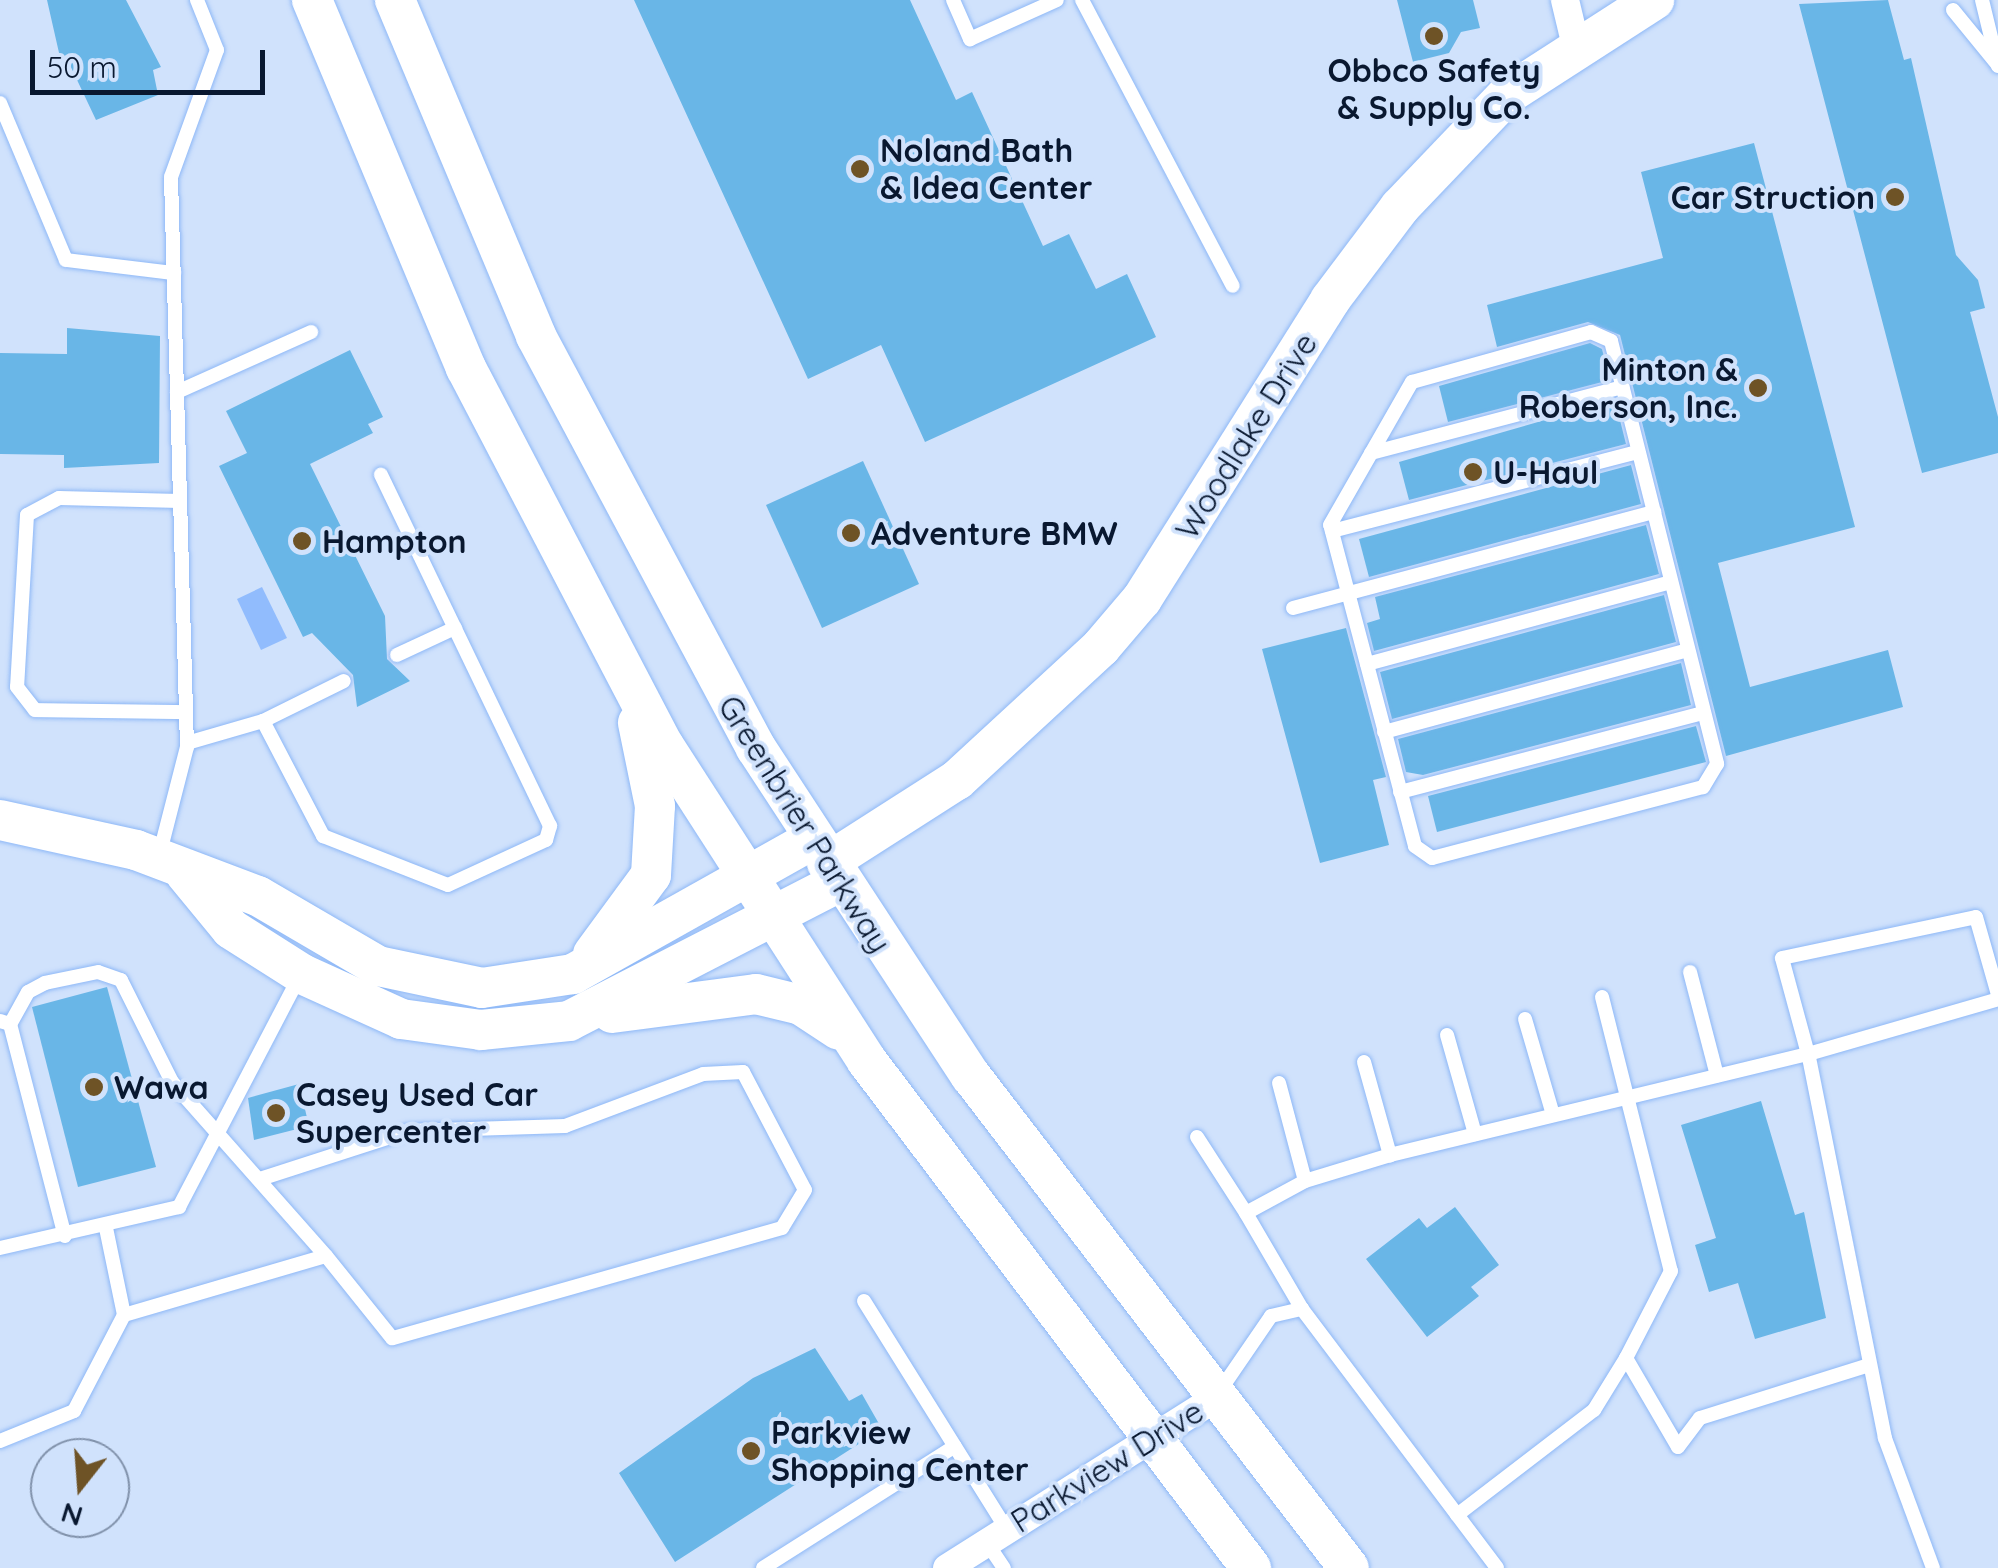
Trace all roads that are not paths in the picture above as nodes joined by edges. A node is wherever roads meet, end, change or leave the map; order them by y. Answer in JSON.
{"nodes":[{"id":1,"x":197,"y":0,"type":"edge"},
{"id":2,"x":312,"y":0,"type":"edge"},
{"id":3,"x":394,"y":0,"type":"edge"},
{"id":4,"x":952,"y":0,"type":"edge"},
{"id":5,"x":1058,"y":0,"type":"edge"},
{"id":6,"x":1082,"y":0,"type":"edge"},
{"id":7,"x":1565,"y":0,"type":"edge"},
{"id":8,"x":1654,"y":0,"type":"edge"},
{"id":9,"x":1982,"y":0,"type":"edge"},
{"id":10,"x":1953,"y":10,"type":"dead end"},
{"id":11,"x":1576,"y":46,"type":"junction"},
{"id":12,"x":1998,"y":65,"type":"edge"},
{"id":13,"x":0,"y":102,"type":"edge"},
{"id":14,"x":174,"y":273,"type":"junction"},
{"id":15,"x":1233,"y":286,"type":"dead end"},
{"id":16,"x":311,"y":332,"type":"dead end"},
{"id":17,"x":1623,"y":387,"type":"junction"},
{"id":18,"x":177,"y":392,"type":"junction"},
{"id":19,"x":1638,"y":452,"type":"junction"},
{"id":20,"x":1372,"y":454,"type":"junction"},
{"id":21,"x":381,"y":475,"type":"dead end"},
{"id":22,"x":180,"y":501,"type":"junction"},
{"id":23,"x":1654,"y":512,"type":"junction"},
{"id":24,"x":1332,"y":531,"type":"junction"},
{"id":25,"x":1671,"y":582,"type":"junction"},
{"id":26,"x":1348,"y":594,"type":"junction"},
{"id":27,"x":1294,"y":608,"type":"dead end"},
{"id":28,"x":454,"y":628,"type":"junction"},
{"id":29,"x":1688,"y":650,"type":"junction"},
{"id":30,"x":397,"y":656,"type":"dead end"},
{"id":31,"x":1367,"y":664,"type":"junction"},
{"id":32,"x":344,"y":681,"type":"dead end"},
{"id":33,"x":630,"y":685,"type":"junction"},
{"id":34,"x":186,"y":712,"type":"junction"},
{"id":35,"x":1704,"y":713,"type":"junction"},
{"id":36,"x":263,"y":721,"type":"junction"},
{"id":37,"x":1384,"y":732,"type":"junction"},
{"id":38,"x":187,"y":744,"type":"junction"},
{"id":39,"x":1400,"y":792,"type":"junction"},
{"id":40,"x":0,"y":820,"type":"edge"},
{"id":41,"x":827,"y":861,"type":"junction"},
{"id":42,"x":171,"y":867,"type":"junction"},
{"id":43,"x":746,"y":879,"type":"junction"},
{"id":44,"x":773,"y":923,"type":"junction"},
{"id":45,"x":1690,"y":972,"type":"dead end"},
{"id":46,"x":302,"y":974,"type":"junction"},
{"id":47,"x":573,"y":974,"type":"junction"},
{"id":48,"x":1602,"y":996,"type":"dead end"},
{"id":49,"x":1998,"y":997,"type":"edge"},
{"id":50,"x":1524,"y":1019,"type":"dead end"},
{"id":51,"x":569,"y":1021,"type":"junction"},
{"id":52,"x":5,"y":1022,"type":"edge"},
{"id":53,"x":1447,"y":1035,"type":"dead end"},
{"id":54,"x":851,"y":1038,"type":"junction"},
{"id":55,"x":1808,"y":1054,"type":"junction"},
{"id":56,"x":1364,"y":1062,"type":"dead end"},
{"id":57,"x":1717,"y":1076,"type":"junction"},
{"id":58,"x":1279,"y":1083,"type":"dead end"},
{"id":59,"x":1630,"y":1098,"type":"junction"},
{"id":60,"x":1554,"y":1115,"type":"junction"},
{"id":61,"x":218,"y":1132,"type":"junction"},
{"id":62,"x":1475,"y":1134,"type":"junction"},
{"id":63,"x":1197,"y":1137,"type":"dead end"},
{"id":64,"x":1390,"y":1155,"type":"junction"},
{"id":65,"x":260,"y":1179,"type":"junction"},
{"id":66,"x":1305,"y":1181,"type":"junction"},
{"id":67,"x":1246,"y":1213,"type":"junction"},
{"id":68,"x":106,"y":1228,"type":"junction"},
{"id":69,"x":65,"y":1236,"type":"junction"},
{"id":70,"x":0,"y":1248,"type":"edge"},
{"id":71,"x":326,"y":1256,"type":"junction"},
{"id":72,"x":864,"y":1300,"type":"dead end"},
{"id":73,"x":1302,"y":1309,"type":"junction"},
{"id":74,"x":124,"y":1315,"type":"junction"},
{"id":75,"x":1626,"y":1358,"type":"junction"},
{"id":76,"x":1870,"y":1365,"type":"junction"},
{"id":77,"x":1217,"y":1397,"type":"junction"},
{"id":78,"x":1151,"y":1439,"type":"junction"},
{"id":79,"x":0,"y":1440,"type":"edge"},
{"id":80,"x":954,"y":1446,"type":"junction"},
{"id":81,"x":1457,"y":1515,"type":"junction"},
{"id":82,"x":997,"y":1536,"type":"junction"},
{"id":83,"x":764,"y":1568,"type":"edge"},
{"id":84,"x":947,"y":1568,"type":"edge"},
{"id":85,"x":1004,"y":1568,"type":"edge"},
{"id":86,"x":1251,"y":1568,"type":"edge"},
{"id":87,"x":1348,"y":1568,"type":"edge"},
{"id":88,"x":1497,"y":1568,"type":"edge"},
{"id":89,"x":1933,"y":1568,"type":"edge"}],
"edges":[{"from":1,"to":14,"type":"lane"},
{"from":2,"to":33,"type":"main road"},
{"from":3,"to":41,"type":"main road","name":"Greenbrier Parkway"},
{"from":4,"to":5,"type":"lane"},
{"from":6,"to":15,"type":"lane"},
{"from":7,"to":11,"type":"street"},
{"from":8,"to":11,"type":"main road","name":"Woodlake Drive"},
{"from":9,"to":12,"type":"lane"},
{"from":10,"to":12,"type":"lane"},
{"from":11,"to":41,"type":"main road","name":"Woodlake Drive"},
{"from":13,"to":14,"type":"lane"},
{"from":14,"to":18,"type":"lane"},
{"from":16,"to":18,"type":"lane"},
{"from":17,"to":19,"type":"lane"},
{"from":17,"to":20,"type":"lane"},
{"from":17,"to":20,"type":"lane"},
{"from":18,"to":22,"type":"lane"},
{"from":19,"to":23,"type":"lane"},
{"from":19,"to":24,"type":"lane"},
{"from":20,"to":24,"type":"lane"},
{"from":21,"to":28,"type":"lane"},
{"from":22,"to":34,"type":"lane"},
{"from":22,"to":34,"type":"lane"},
{"from":23,"to":25,"type":"lane"},
{"from":23,"to":26,"type":"lane"},
{"from":24,"to":26,"type":"lane"},
{"from":25,"to":29,"type":"lane"},
{"from":25,"to":31,"type":"lane"},
{"from":26,"to":27,"type":"lane"},
{"from":26,"to":31,"type":"lane"},
{"from":28,"to":30,"type":"lane"},
{"from":28,"to":36,"type":"lane"},
{"from":29,"to":35,"type":"lane"},
{"from":29,"to":37,"type":"lane"},
{"from":31,"to":37,"type":"lane"},
{"from":32,"to":36,"type":"lane"},
{"from":33,"to":43,"type":"main road"},
{"from":33,"to":47,"type":"main road"},
{"from":34,"to":38,"type":"lane"},
{"from":35,"to":39,"type":"lane"},
{"from":35,"to":39,"type":"lane"},
{"from":36,"to":38,"type":"lane"},
{"from":37,"to":39,"type":"lane"},
{"from":38,"to":42,"type":"lane"},
{"from":40,"to":42,"type":"main road","name":"Woodlake Drive"},
{"from":41,"to":43,"type":"main road","name":"Woodlake Drive"},
{"from":41,"to":44,"type":"main road","name":"Woodlake Drive"},
{"from":41,"to":77,"type":"main road","name":"Greenbrier Parkway"},
{"from":42,"to":46,"type":"main road","name":"Woodlake Drive"},
{"from":42,"to":47,"type":"main road","name":"Woodlake Drive"},
{"from":43,"to":44,"type":"main road"},
{"from":43,"to":47,"type":"main road","name":"Woodlake Drive"},
{"from":44,"to":51,"type":"main road","name":"Woodlake Drive"},
{"from":44,"to":54,"type":"main road"},
{"from":45,"to":57,"type":"lane"},
{"from":46,"to":51,"type":"main road","name":"Woodlake Drive"},
{"from":46,"to":61,"type":"lane"},
{"from":48,"to":59,"type":"lane"},
{"from":49,"to":55,"type":"lane"},
{"from":49,"to":55,"type":"lane"},
{"from":50,"to":60,"type":"lane"},
{"from":51,"to":54,"type":"main road"},
{"from":52,"to":61,"type":"lane"},
{"from":52,"to":69,"type":"lane"},
{"from":53,"to":62,"type":"lane"},
{"from":54,"to":78,"type":"main road"},
{"from":55,"to":57,"type":"lane"},
{"from":55,"to":76,"type":"lane"},
{"from":56,"to":64,"type":"lane"},
{"from":57,"to":59,"type":"lane"},
{"from":58,"to":66,"type":"lane"},
{"from":59,"to":60,"type":"lane"},
{"from":59,"to":75,"type":"lane"},
{"from":60,"to":62,"type":"lane"},
{"from":61,"to":65,"type":"lane"},
{"from":61,"to":68,"type":"lane"},
{"from":62,"to":64,"type":"lane"},
{"from":63,"to":67,"type":"lane"},
{"from":64,"to":66,"type":"lane"},
{"from":65,"to":71,"type":"lane"},
{"from":65,"to":71,"type":"lane"},
{"from":66,"to":67,"type":"lane"},
{"from":67,"to":73,"type":"lane"},
{"from":68,"to":69,"type":"lane"},
{"from":68,"to":74,"type":"lane"},
{"from":69,"to":70,"type":"lane"},
{"from":71,"to":74,"type":"lane"},
{"from":72,"to":80,"type":"lane"},
{"from":73,"to":77,"type":"lane"},
{"from":73,"to":81,"type":"lane"},
{"from":74,"to":79,"type":"lane"},
{"from":75,"to":76,"type":"lane"},
{"from":75,"to":81,"type":"lane"},
{"from":76,"to":89,"type":"lane"},
{"from":77,"to":78,"type":"street","name":"Parkview Drive"},
{"from":77,"to":87,"type":"main road","name":"Greenbrier Parkway"},
{"from":78,"to":82,"type":"street","name":"Parkview Drive"},
{"from":78,"to":86,"type":"main road"},
{"from":80,"to":82,"type":"lane"},
{"from":80,"to":83,"type":"lane"},
{"from":81,"to":88,"type":"lane"},
{"from":82,"to":84,"type":"street","name":"Parkview Drive"},
{"from":82,"to":85,"type":"lane"}]}
